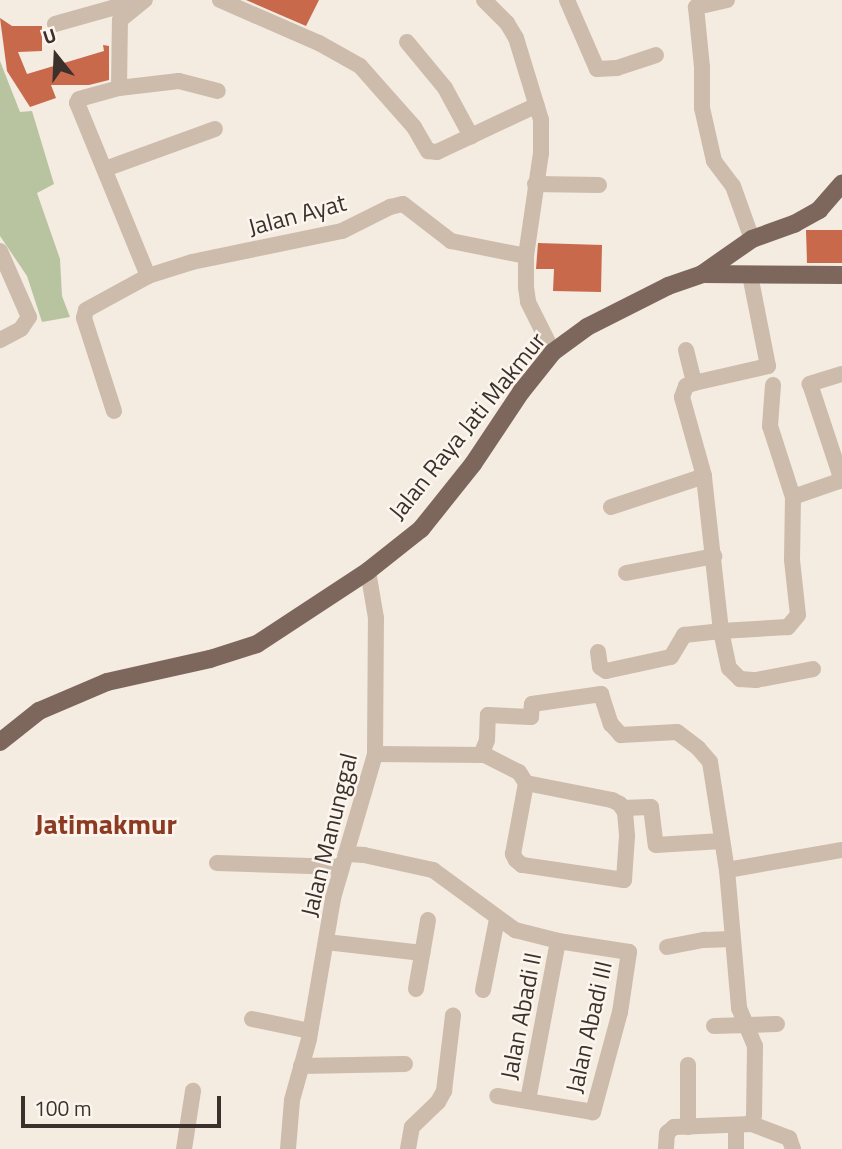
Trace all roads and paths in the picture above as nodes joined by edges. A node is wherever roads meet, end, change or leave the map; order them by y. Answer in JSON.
{"nodes":[{"id":1,"x":139,"y":0,"type":"edge"},
{"id":2,"x":145,"y":0,"type":"edge"},
{"id":3,"x":220,"y":0,"type":"edge"},
{"id":4,"x":484,"y":0,"type":"edge"},
{"id":5,"x":567,"y":0,"type":"edge"},
{"id":6,"x":727,"y":0,"type":"edge"},
{"id":7,"x":695,"y":4,"type":"edge"},
{"id":8,"x":55,"y":24,"type":"dead end"},
{"id":9,"x":407,"y":42,"type":"dead end"},
{"id":10,"x":656,"y":55,"type":"dead end"},
{"id":11,"x":119,"y":89,"type":"junction"},
{"id":12,"x":218,"y":91,"type":"dead end"},
{"id":13,"x":537,"y":105,"type":"junction"},
{"id":14,"x":215,"y":130,"type":"dead end"},
{"id":15,"x":471,"y":136,"type":"junction"},
{"id":16,"x":105,"y":169,"type":"junction"},
{"id":17,"x":535,"y":184,"type":"junction"},
{"id":18,"x":842,"y":184,"type":"edge"},
{"id":19,"x":599,"y":185,"type":"dead end"},
{"id":20,"x":752,"y":239,"type":"junction"},
{"id":21,"x":0,"y":251,"type":"edge"},
{"id":22,"x":526,"y":256,"type":"junction"},
{"id":23,"x":702,"y":274,"type":"junction"},
{"id":24,"x":750,"y":275,"type":"junction"},
{"id":25,"x":149,"y":276,"type":"junction"},
{"id":26,"x":840,"y":279,"type":"edge"},
{"id":27,"x":0,"y":340,"type":"edge"},
{"id":28,"x":686,"y":350,"type":"dead end"},
{"id":29,"x":553,"y":352,"type":"junction"},
{"id":30,"x":842,"y":374,"type":"edge"},
{"id":31,"x":694,"y":383,"type":"junction"},
{"id":32,"x":773,"y":385,"type":"dead end"},
{"id":33,"x":114,"y":411,"type":"dead end"},
{"id":34,"x":705,"y":476,"type":"junction"},
{"id":35,"x":842,"y":480,"type":"edge"},
{"id":36,"x":793,"y":497,"type":"junction"},
{"id":37,"x":611,"y":507,"type":"dead end"},
{"id":38,"x":713,"y":556,"type":"junction"},
{"id":39,"x":368,"y":571,"type":"junction"},
{"id":40,"x":626,"y":573,"type":"dead end"},
{"id":41,"x":721,"y":631,"type":"junction"},
{"id":42,"x":598,"y":652,"type":"dead end"},
{"id":43,"x":813,"y":668,"type":"dead end"},
{"id":44,"x":0,"y":742,"type":"edge"},
{"id":45,"x":375,"y":754,"type":"junction"},
{"id":46,"x":481,"y":755,"type":"junction"},
{"id":47,"x":526,"y":783,"type":"junction"},
{"id":48,"x":622,"y":808,"type":"junction"},
{"id":49,"x":722,"y":841,"type":"junction"},
{"id":50,"x":842,"y":850,"type":"edge"},
{"id":51,"x":344,"y":861,"type":"junction"},
{"id":52,"x":217,"y":863,"type":"dead end"},
{"id":53,"x":727,"y":870,"type":"junction"},
{"id":54,"x":497,"y":919,"type":"junction"},
{"id":55,"x":428,"y":920,"type":"dead end"},
{"id":56,"x":732,"y":939,"type":"junction"},
{"id":57,"x":558,"y":941,"type":"junction"},
{"id":58,"x":326,"y":942,"type":"junction"},
{"id":59,"x":667,"y":947,"type":"dead end"},
{"id":60,"x":422,"y":953,"type":"junction"},
{"id":61,"x":416,"y":989,"type":"dead end"},
{"id":62,"x":483,"y":990,"type":"dead end"},
{"id":63,"x":453,"y":1016,"type":"dead end"},
{"id":64,"x":252,"y":1019,"type":"dead end"},
{"id":65,"x":777,"y":1024,"type":"dead end"},
{"id":66,"x":715,"y":1026,"type":"dead end"},
{"id":67,"x":746,"y":1026,"type":"junction"},
{"id":68,"x":310,"y":1031,"type":"junction"},
{"id":69,"x":405,"y":1064,"type":"dead end"},
{"id":70,"x":688,"y":1065,"type":"dead end"},
{"id":71,"x":301,"y":1066,"type":"junction"},
{"id":72,"x":193,"y":1091,"type":"dead end"},
{"id":73,"x":497,"y":1096,"type":"dead end"},
{"id":74,"x":528,"y":1100,"type":"junction"},
{"id":75,"x":744,"y":1124,"type":"junction"},
{"id":76,"x":688,"y":1126,"type":"junction"},
{"id":77,"x":791,"y":1144,"type":"edge"},
{"id":78,"x":184,"y":1149,"type":"edge"},
{"id":79,"x":288,"y":1149,"type":"edge"},
{"id":80,"x":408,"y":1149,"type":"edge"},
{"id":81,"x":666,"y":1149,"type":"edge"},
{"id":82,"x":736,"y":1149,"type":"edge"}],
"edges":[{"from":1,"to":8,"type":"street"},
{"from":2,"to":11,"type":"street"},
{"from":3,"to":15,"type":"street"},
{"from":4,"to":13,"type":"street"},
{"from":5,"to":10,"type":"street"},
{"from":6,"to":7,"type":"street"},
{"from":7,"to":20,"type":"street"},
{"from":9,"to":15,"type":"street"},
{"from":11,"to":12,"type":"street"},
{"from":11,"to":16,"type":"street"},
{"from":13,"to":15,"type":"street"},
{"from":13,"to":17,"type":"street"},
{"from":14,"to":16,"type":"street"},
{"from":16,"to":25,"type":"street"},
{"from":17,"to":19,"type":"street"},
{"from":17,"to":22,"type":"street"},
{"from":18,"to":20,"type":"main road"},
{"from":20,"to":23,"type":"main road"},
{"from":21,"to":27,"type":"street"},
{"from":22,"to":25,"type":"street","name":"Jalan Ayat"},
{"from":22,"to":29,"type":"street"},
{"from":23,"to":24,"type":"main road","name":"Jalan Raya Jati Makmur"},
{"from":23,"to":29,"type":"main road","name":"Jalan Raya Jati Makmur"},
{"from":24,"to":26,"type":"main road","name":"Jalan Raya Jati Makmur"},
{"from":24,"to":31,"type":"street"},
{"from":25,"to":33,"type":"street","name":"Jalan Ayat"},
{"from":28,"to":31,"type":"street"},
{"from":29,"to":39,"type":"main road","name":"Jalan Raya Jati Makmur"},
{"from":30,"to":35,"type":"street"},
{"from":31,"to":34,"type":"street"},
{"from":32,"to":36,"type":"street"},
{"from":34,"to":37,"type":"street"},
{"from":34,"to":38,"type":"street"},
{"from":35,"to":36,"type":"street"},
{"from":36,"to":41,"type":"street"},
{"from":38,"to":40,"type":"street"},
{"from":38,"to":41,"type":"street"},
{"from":39,"to":44,"type":"main road","name":"Jalan Raya Jati Makmur"},
{"from":39,"to":45,"type":"street","name":"Jalan Manunggal"},
{"from":41,"to":42,"type":"street"},
{"from":41,"to":43,"type":"street"},
{"from":45,"to":46,"type":"street"},
{"from":45,"to":51,"type":"street","name":"Jalan Manunggal"},
{"from":46,"to":47,"type":"street"},
{"from":46,"to":49,"type":"street"},
{"from":47,"to":48,"type":"street"},
{"from":47,"to":48,"type":"street"},
{"from":48,"to":49,"type":"street"},
{"from":49,"to":53,"type":"street"},
{"from":50,"to":53,"type":"street"},
{"from":51,"to":52,"type":"street"},
{"from":51,"to":54,"type":"street"},
{"from":51,"to":58,"type":"street","name":"Jalan Manunggal"},
{"from":53,"to":56,"type":"street"},
{"from":54,"to":57,"type":"street"},
{"from":54,"to":62,"type":"street"},
{"from":55,"to":60,"type":"street"},
{"from":56,"to":59,"type":"street"},
{"from":56,"to":67,"type":"street"},
{"from":57,"to":74,"type":"street","name":"Jalan Abadi II"},
{"from":57,"to":74,"type":"street","name":"Jalan Abadi III"},
{"from":58,"to":60,"type":"street"},
{"from":58,"to":68,"type":"street","name":"Jalan Manunggal"},
{"from":60,"to":61,"type":"street"},
{"from":63,"to":80,"type":"street"},
{"from":64,"to":68,"type":"street"},
{"from":65,"to":67,"type":"street"},
{"from":66,"to":67,"type":"street"},
{"from":67,"to":75,"type":"street"},
{"from":68,"to":71,"type":"street","name":"Jalan Manunggal"},
{"from":69,"to":71,"type":"street"},
{"from":70,"to":76,"type":"street"},
{"from":71,"to":79,"type":"street","name":"Jalan Manunggal"},
{"from":72,"to":78,"type":"street"},
{"from":73,"to":74,"type":"street"},
{"from":75,"to":76,"type":"street"},
{"from":75,"to":77,"type":"street"},
{"from":75,"to":82,"type":"street"},
{"from":76,"to":81,"type":"street"}]}
